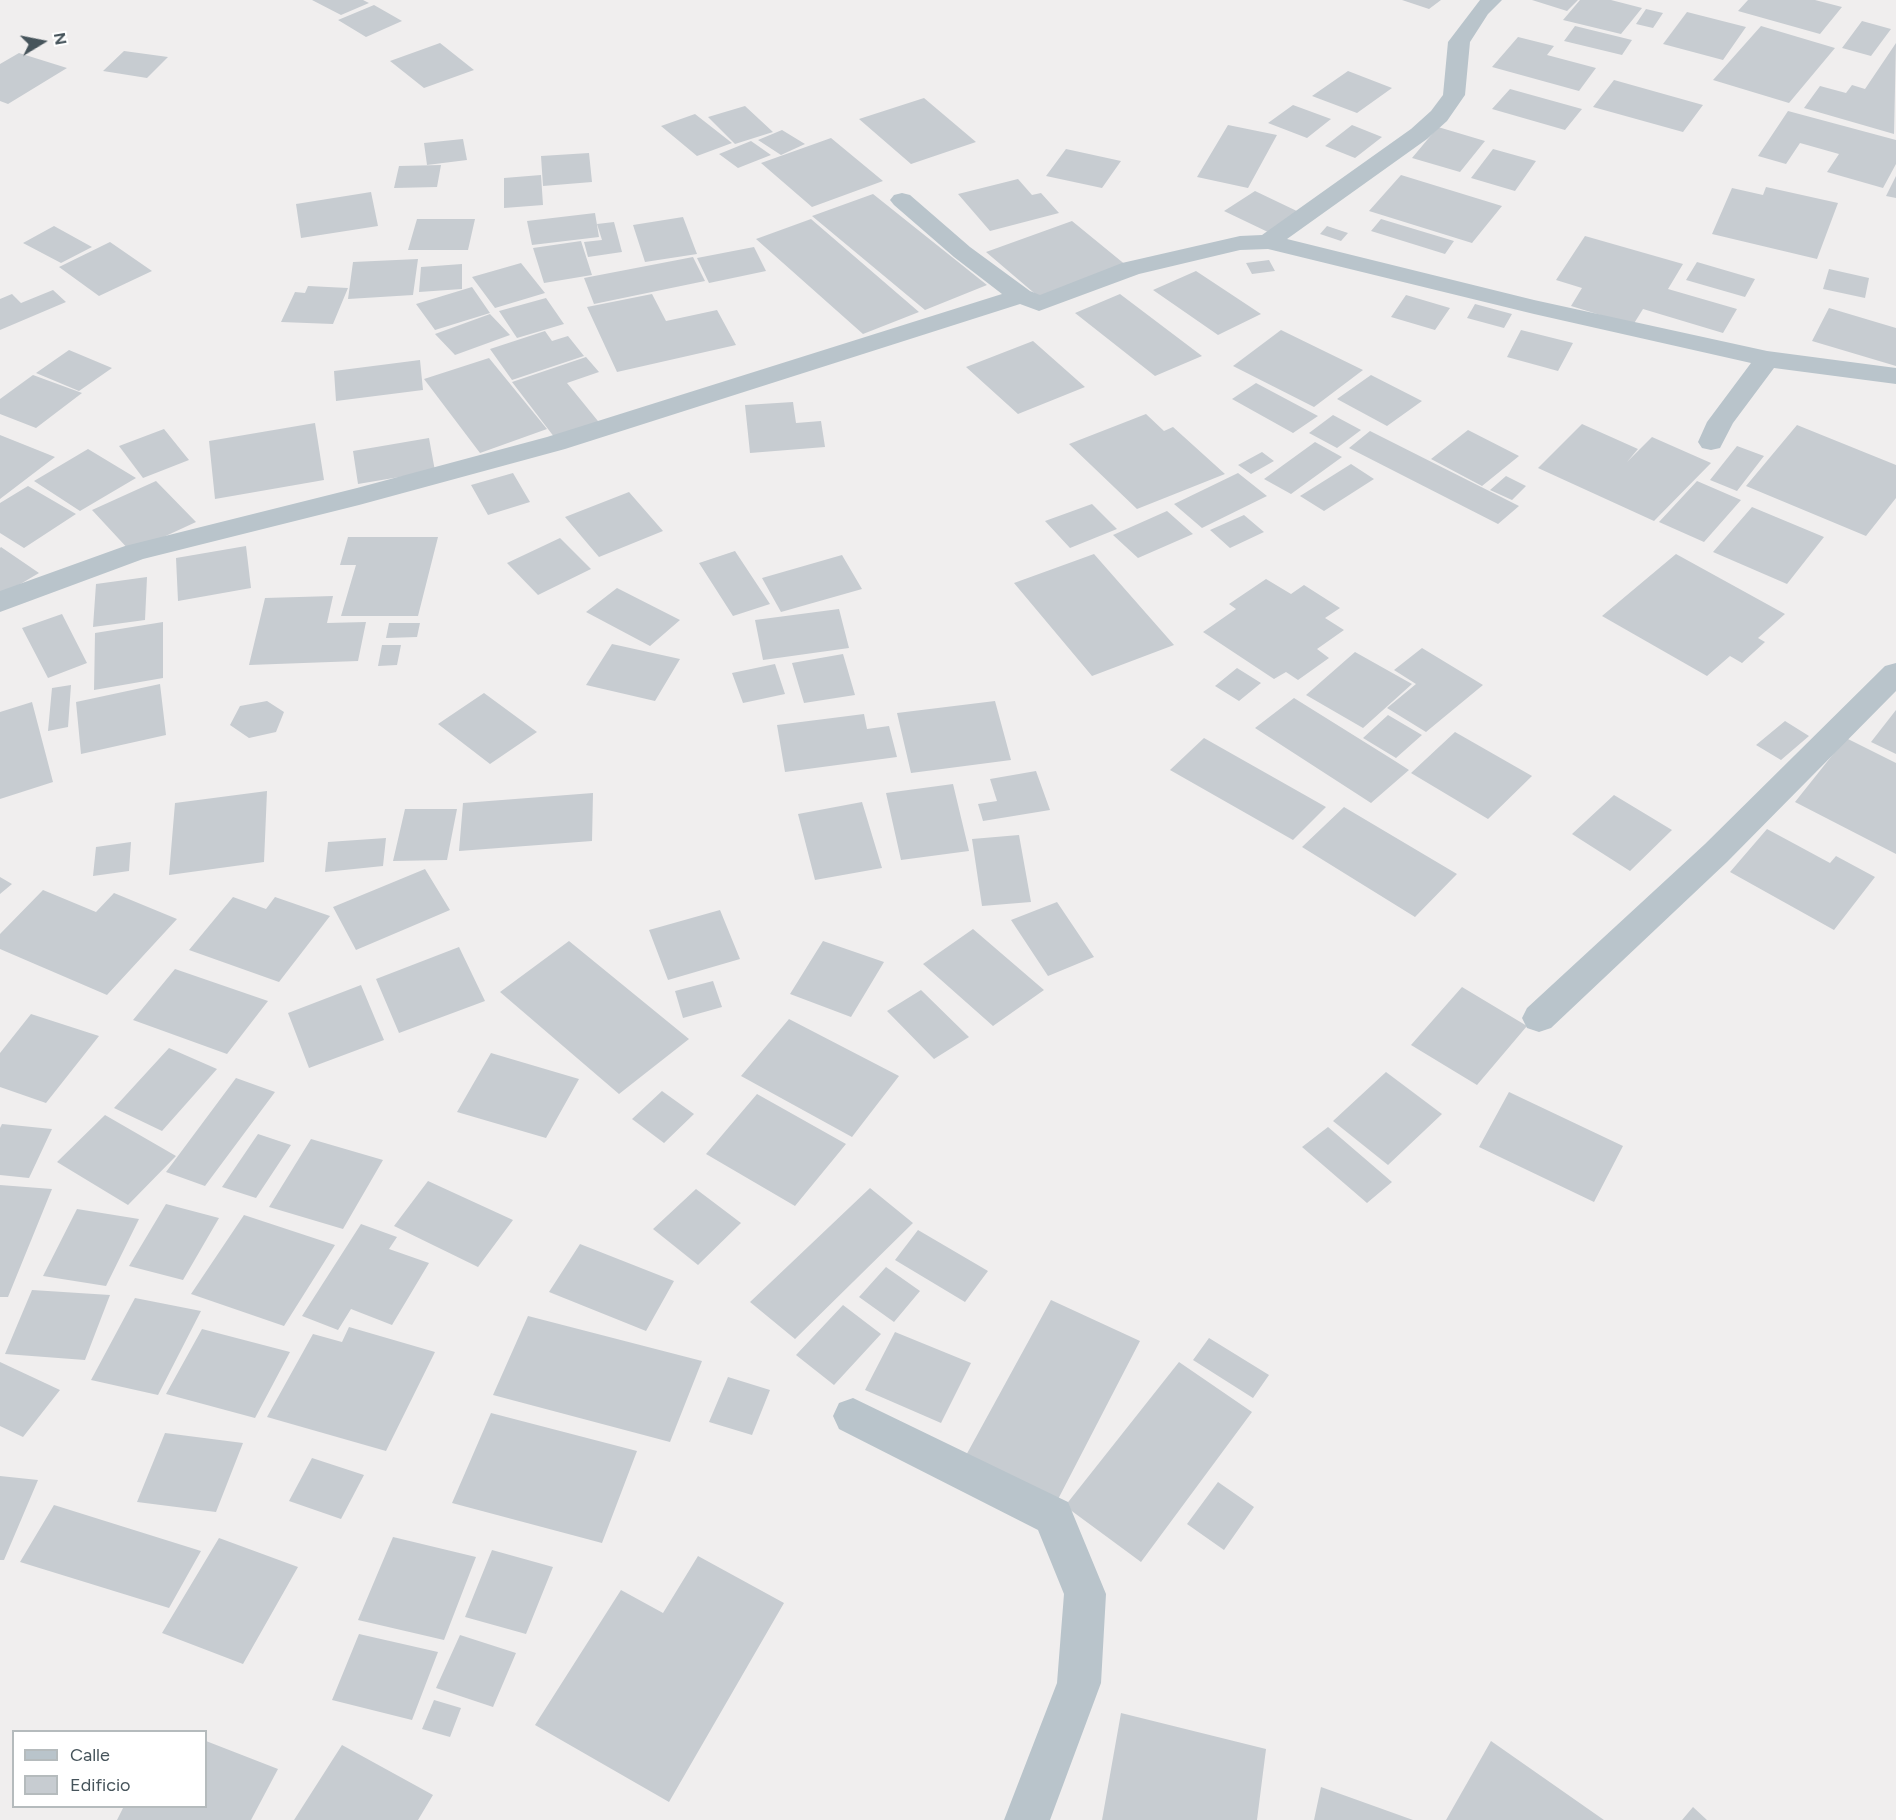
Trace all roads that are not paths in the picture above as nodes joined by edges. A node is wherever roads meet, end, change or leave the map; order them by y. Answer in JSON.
{"nodes":[{"id":1,"x":1492,"y":0,"type":"edge"},
{"id":2,"x":902,"y":200,"type":"dead end"},
{"id":3,"x":1268,"y":242,"type":"junction"},
{"id":4,"x":1021,"y":296,"type":"junction"},
{"id":5,"x":1767,"y":358,"type":"junction"},
{"id":6,"x":1896,"y":376,"type":"edge"},
{"id":7,"x":1711,"y":442,"type":"dead end"},
{"id":8,"x":0,"y":602,"type":"edge"},
{"id":9,"x":1896,"y":673,"type":"edge"},
{"id":10,"x":1539,"y":1018,"type":"dead end"},
{"id":11,"x":853,"y":1416,"type":"dead end"},
{"id":12,"x":1027,"y":1820,"type":"edge"}],
"edges":[{"from":1,"to":3,"type":"street"},
{"from":2,"to":4,"type":"street"},
{"from":3,"to":4,"type":"street"},
{"from":3,"to":5,"type":"street"},
{"from":4,"to":8,"type":"street"},
{"from":5,"to":6,"type":"street"},
{"from":5,"to":7,"type":"street"},
{"from":9,"to":10,"type":"street"},
{"from":11,"to":12,"type":"street"}]}
